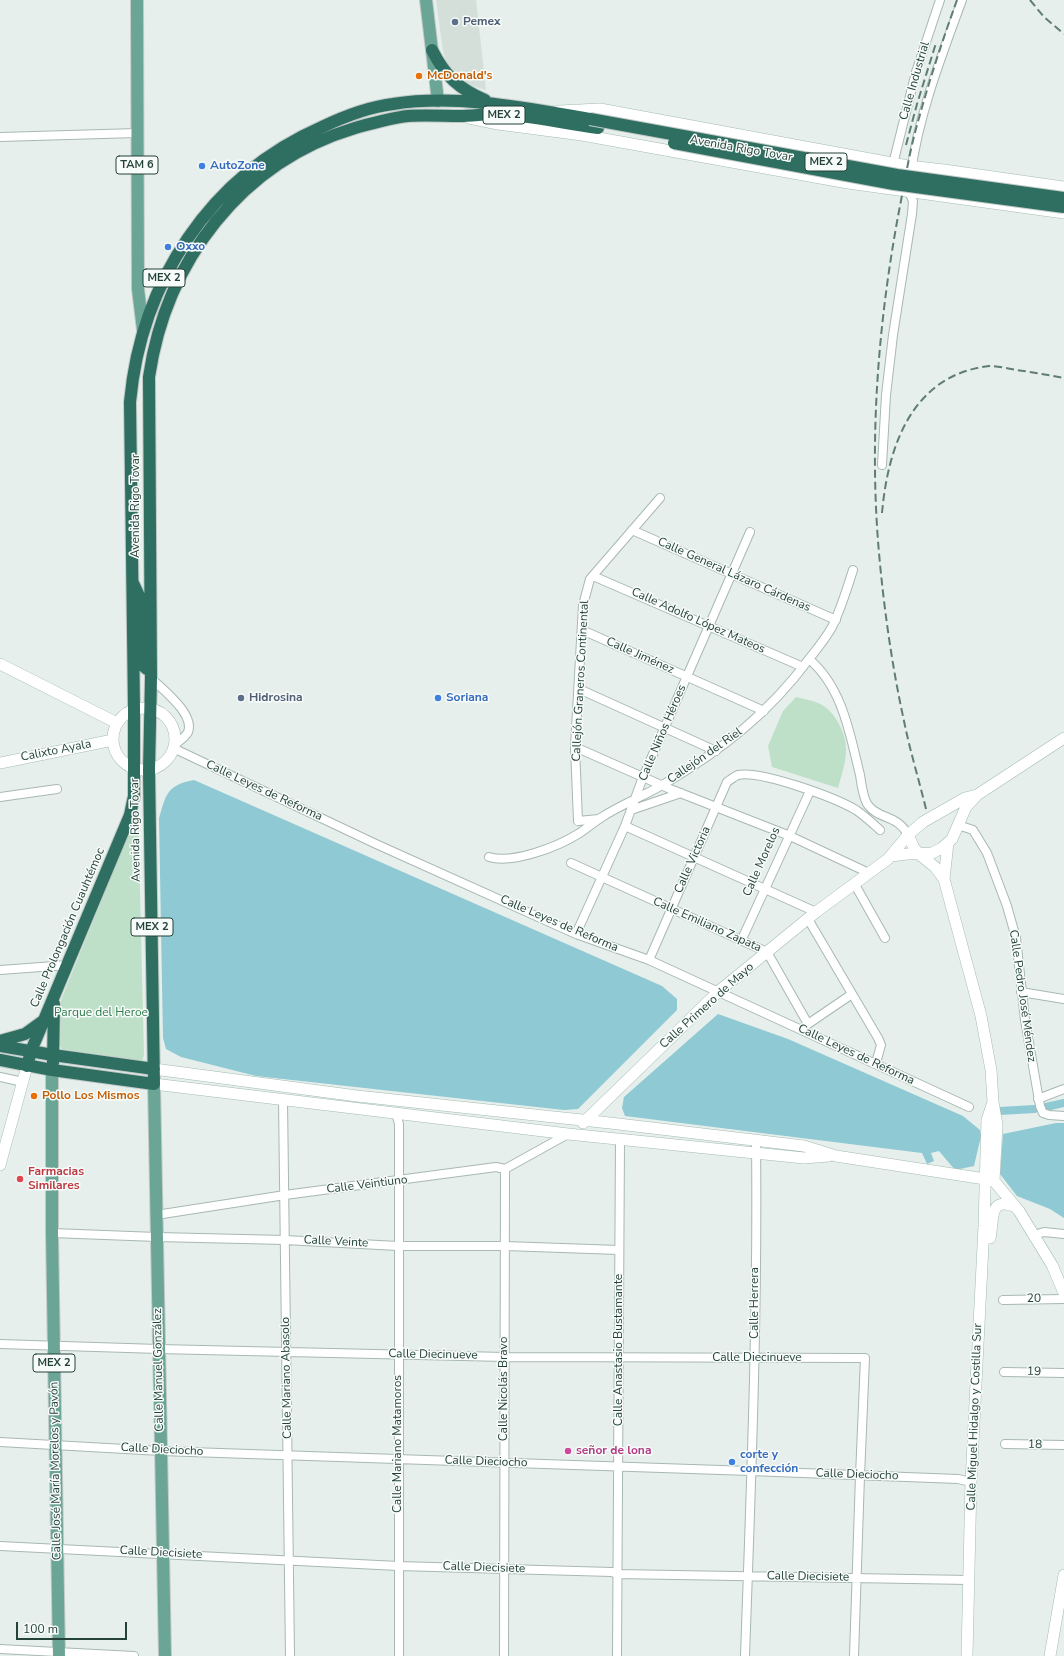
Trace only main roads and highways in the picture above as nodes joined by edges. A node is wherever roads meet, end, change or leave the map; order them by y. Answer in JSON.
{"nodes":[{"id":1,"x":136,"y":0,"type":"edge"},
{"id":2,"x":426,"y":0,"type":"edge"},
{"id":3,"x":432,"y":50,"type":"junction"},
{"id":4,"x":438,"y":101,"type":"junction"},
{"id":5,"x":496,"y":104,"type":"junction"},
{"id":6,"x":543,"y":111,"type":"junction"},
{"id":7,"x":408,"y":116,"type":"junction"},
{"id":8,"x":461,"y":116,"type":"junction"},
{"id":9,"x":863,"y":158,"type":"junction"},
{"id":10,"x":944,"y":170,"type":"junction"},
{"id":11,"x":848,"y":183,"type":"junction"},
{"id":12,"x":1064,"y":187,"type":"edge"},
{"id":13,"x":940,"y":197,"type":"junction"},
{"id":14,"x":1064,"y":198,"type":"edge"},
{"id":15,"x":1064,"y":207,"type":"edge"},
{"id":16,"x":1064,"y":213,"type":"edge"},
{"id":17,"x":143,"y":330,"type":"junction"},
{"id":18,"x":132,"y":510,"type":"junction"},
{"id":19,"x":150,"y":510,"type":"junction"},
{"id":20,"x":132,"y":580,"type":"junction"},
{"id":21,"x":0,"y":664,"type":"edge"},
{"id":22,"x":151,"y":675,"type":"junction"},
{"id":23,"x":151,"y":709,"type":"junction"},
{"id":24,"x":134,"y":710,"type":"junction"},
{"id":25,"x":117,"y":723,"type":"junction"},
{"id":26,"x":1064,"y":738,"type":"edge"},
{"id":27,"x":113,"y":740,"type":"junction"},
{"id":28,"x":0,"y":763,"type":"edge"},
{"id":29,"x":134,"y":768,"type":"junction"},
{"id":30,"x":149,"y":770,"type":"junction"},
{"id":31,"x":977,"y":794,"type":"junction"},
{"id":32,"x":940,"y":812,"type":"junction"},
{"id":33,"x":130,"y":815,"type":"joint"},
{"id":34,"x":958,"y":826,"type":"junction"},
{"id":35,"x":908,"y":835,"type":"junction"},
{"id":36,"x":948,"y":843,"type":"junction"},
{"id":37,"x":919,"y":854,"type":"junction"},
{"id":38,"x":891,"y":856,"type":"junction"},
{"id":39,"x":944,"y":879,"type":"junction"},
{"id":40,"x":54,"y":998,"type":"junction"},
{"id":41,"x":44,"y":1021,"type":"junction"},
{"id":42,"x":0,"y":1042,"type":"edge"},
{"id":43,"x":0,"y":1046,"type":"edge"},
{"id":44,"x":31,"y":1051,"type":"junction"},
{"id":45,"x":53,"y":1055,"type":"junction"},
{"id":46,"x":0,"y":1060,"type":"edge"},
{"id":47,"x":27,"y":1066,"type":"junction"},
{"id":48,"x":154,"y":1069,"type":"junction"},
{"id":49,"x":52,"y":1070,"type":"junction"},
{"id":50,"x":154,"y":1084,"type":"junction"},
{"id":51,"x":602,"y":1106,"type":"junction"},
{"id":52,"x":587,"y":1120,"type":"junction"},
{"id":53,"x":610,"y":1123,"type":"junction"},
{"id":54,"x":568,"y":1134,"type":"junction"},
{"id":55,"x":836,"y":1156,"type":"junction"},
{"id":56,"x":0,"y":1165,"type":"edge"},
{"id":57,"x":990,"y":1180,"type":"junction"},
{"id":58,"x":1016,"y":1207,"type":"junction"},
{"id":59,"x":982,"y":1267,"type":"junction"},
{"id":60,"x":1064,"y":1293,"type":"edge"},
{"id":61,"x":1064,"y":1575,"type":"edge"},
{"id":62,"x":59,"y":1655,"type":"edge"},
{"id":63,"x":165,"y":1656,"type":"edge"},
{"id":64,"x":967,"y":1656,"type":"edge"},
{"id":65,"x":1050,"y":1656,"type":"edge"}],
"edges":[{"from":1,"to":17,"type":"main road","number":"TAM 6"},
{"from":2,"to":3,"type":"main road"},
{"from":3,"to":4,"type":"main road"},
{"from":3,"to":5,"type":"highway"},
{"from":4,"to":5,"type":"highway","name":"Avenida Rigo Tovar","number":"MEX 2"},
{"from":4,"to":7,"type":"highway"},
{"from":4,"to":17,"type":"highway","name":"Avenida Rigo Tovar","number":"MEX 2"},
{"from":5,"to":6,"type":"highway","name":"Avenida Rigo Tovar","number":"MEX 2"},
{"from":6,"to":9,"type":"main road","name":"Avenida Rigo Tovar"},
{"from":6,"to":14,"type":"highway","name":"Avenida Rigo Tovar","number":"MEX 2","bridge":true},
{"from":7,"to":8,"type":"highway","name":"Avenida Rigo Tovar","number":"MEX 2"},
{"from":7,"to":19,"type":"highway","name":"Avenida Rigo Tovar","number":"MEX 2"},
{"from":8,"to":11,"type":"main road","name":"Avenida Rigo Tovar"},
{"from":8,"to":15,"type":"highway","name":"Avenida Rigo Tovar","number":"MEX 2","bridge":true},
{"from":9,"to":10,"type":"main road","name":"Avenida Rigo Tovar"},
{"from":9,"to":11,"type":"main road"},
{"from":10,"to":12,"type":"main road","name":"Avenida Rigo Tovar"},
{"from":10,"to":13,"type":"main road"},
{"from":11,"to":13,"type":"main road","name":"Avenida Rigo Tovar"},
{"from":13,"to":16,"type":"main road","name":"Avenida Rigo Tovar"},
{"from":17,"to":18,"type":"highway","name":"Avenida Rigo Tovar","number":"MEX 2"},
{"from":18,"to":19,"type":"highway"},
{"from":18,"to":20,"type":"highway","name":"Avenida Rigo Tovar","number":"MEX 2"},
{"from":19,"to":22,"type":"highway","name":"Avenida Rigo Tovar","number":"MEX 2"},
{"from":20,"to":22,"type":"highway"},
{"from":20,"to":24,"type":"highway","name":"Avenida Rigo Tovar","number":"MEX 2"},
{"from":21,"to":25,"type":"main road"},
{"from":22,"to":23,"type":"highway","name":"Avenida Rigo Tovar","number":"MEX 2"},
{"from":23,"to":24,"type":"main road"},
{"from":23,"to":30,"type":"highway","name":"Avenida Rigo Tovar","number":"MEX 2"},
{"from":23,"to":30,"type":"main road"},
{"from":24,"to":25,"type":"main road"},
{"from":24,"to":29,"type":"highway","name":"Avenida Rigo Tovar","number":"MEX 2"},
{"from":25,"to":27,"type":"main road"},
{"from":26,"to":31,"type":"main road","name":"Calle Primero de Mayo"},
{"from":27,"to":28,"type":"main road","name":"Calixto Ayala"},
{"from":27,"to":29,"type":"main road"},
{"from":29,"to":30,"type":"main road"},
{"from":29,"to":33,"type":"highway","name":"Avenida Rigo Tovar","number":"MEX 2"},
{"from":30,"to":48,"type":"highway","name":"Avenida Rigo Tovar","number":"MEX 2"},
{"from":31,"to":32,"type":"main road","name":"Calle Primero de Mayo"},
{"from":31,"to":34,"type":"main road","name":"Calle Primero de Mayo"},
{"from":32,"to":34,"type":"main road"},
{"from":32,"to":35,"type":"main road","name":"Calle Primero de Mayo"},
{"from":33,"to":40,"type":"highway","name":"Calle Prolongación Cuauhtémoc","number":"MEX 2"},
{"from":34,"to":36,"type":"main road","name":"Calle Primero de Mayo"},
{"from":35,"to":37,"type":"main road"},
{"from":35,"to":38,"type":"main road","name":"Calle Primero de Mayo"},
{"from":36,"to":37,"type":"main road","name":"Calle Primero de Mayo"},
{"from":36,"to":39,"type":"main road"},
{"from":37,"to":38,"type":"main road","name":"Calle Primero de Mayo"},
{"from":37,"to":39,"type":"main road"},
{"from":38,"to":51,"type":"main road","name":"Calle Primero de Mayo"},
{"from":39,"to":57,"type":"main road","name":"Calle Miguel Hidalgo y Costilla Sur"},
{"from":40,"to":41,"type":"highway","name":"Calle Prolongación Cuauhtémoc"},
{"from":40,"to":45,"type":"highway","number":"MEX 2"},
{"from":41,"to":42,"type":"highway"},
{"from":41,"to":44,"type":"highway","name":"Calle Prolongación Cuauhtémoc"},
{"from":43,"to":44,"type":"highway"},
{"from":44,"to":45,"type":"highway"},
{"from":44,"to":47,"type":"highway","name":"Calle Prolongación Cuauhtémoc"},
{"from":45,"to":48,"type":"highway"},
{"from":45,"to":49,"type":"highway","number":"MEX 2"},
{"from":46,"to":47,"type":"highway"},
{"from":47,"to":49,"type":"highway"},
{"from":47,"to":56,"type":"main road"},
{"from":48,"to":50,"type":"highway","name":"Avenida Rigo Tovar","number":"MEX 2"},
{"from":48,"to":52,"type":"main road"},
{"from":49,"to":50,"type":"highway"},
{"from":49,"to":62,"type":"main road","name":"Calle José María Morelos y Pavón","number":"MEX 2"},
{"from":50,"to":54,"type":"main road"},
{"from":50,"to":63,"type":"main road","name":"Calle Manuel González","number":"MEX 2"},
{"from":51,"to":52,"type":"main road","name":"Calle Primero de Mayo"},
{"from":51,"to":53,"type":"main road"},
{"from":52,"to":53,"type":"main road"},
{"from":52,"to":54,"type":"main road","name":"Calle Primero de Mayo"},
{"from":53,"to":55,"type":"main road"},
{"from":54,"to":55,"type":"main road"},
{"from":55,"to":57,"type":"main road"},
{"from":57,"to":58,"type":"main road"},
{"from":57,"to":59,"type":"main road","name":"Calle Miguel Hidalgo y Costilla Sur"},
{"from":58,"to":59,"type":"main road"},
{"from":58,"to":60,"type":"main road"},
{"from":59,"to":64,"type":"main road","name":"Calle Miguel Hidalgo y Costilla Sur"},
{"from":61,"to":65,"type":"main road"}]}
